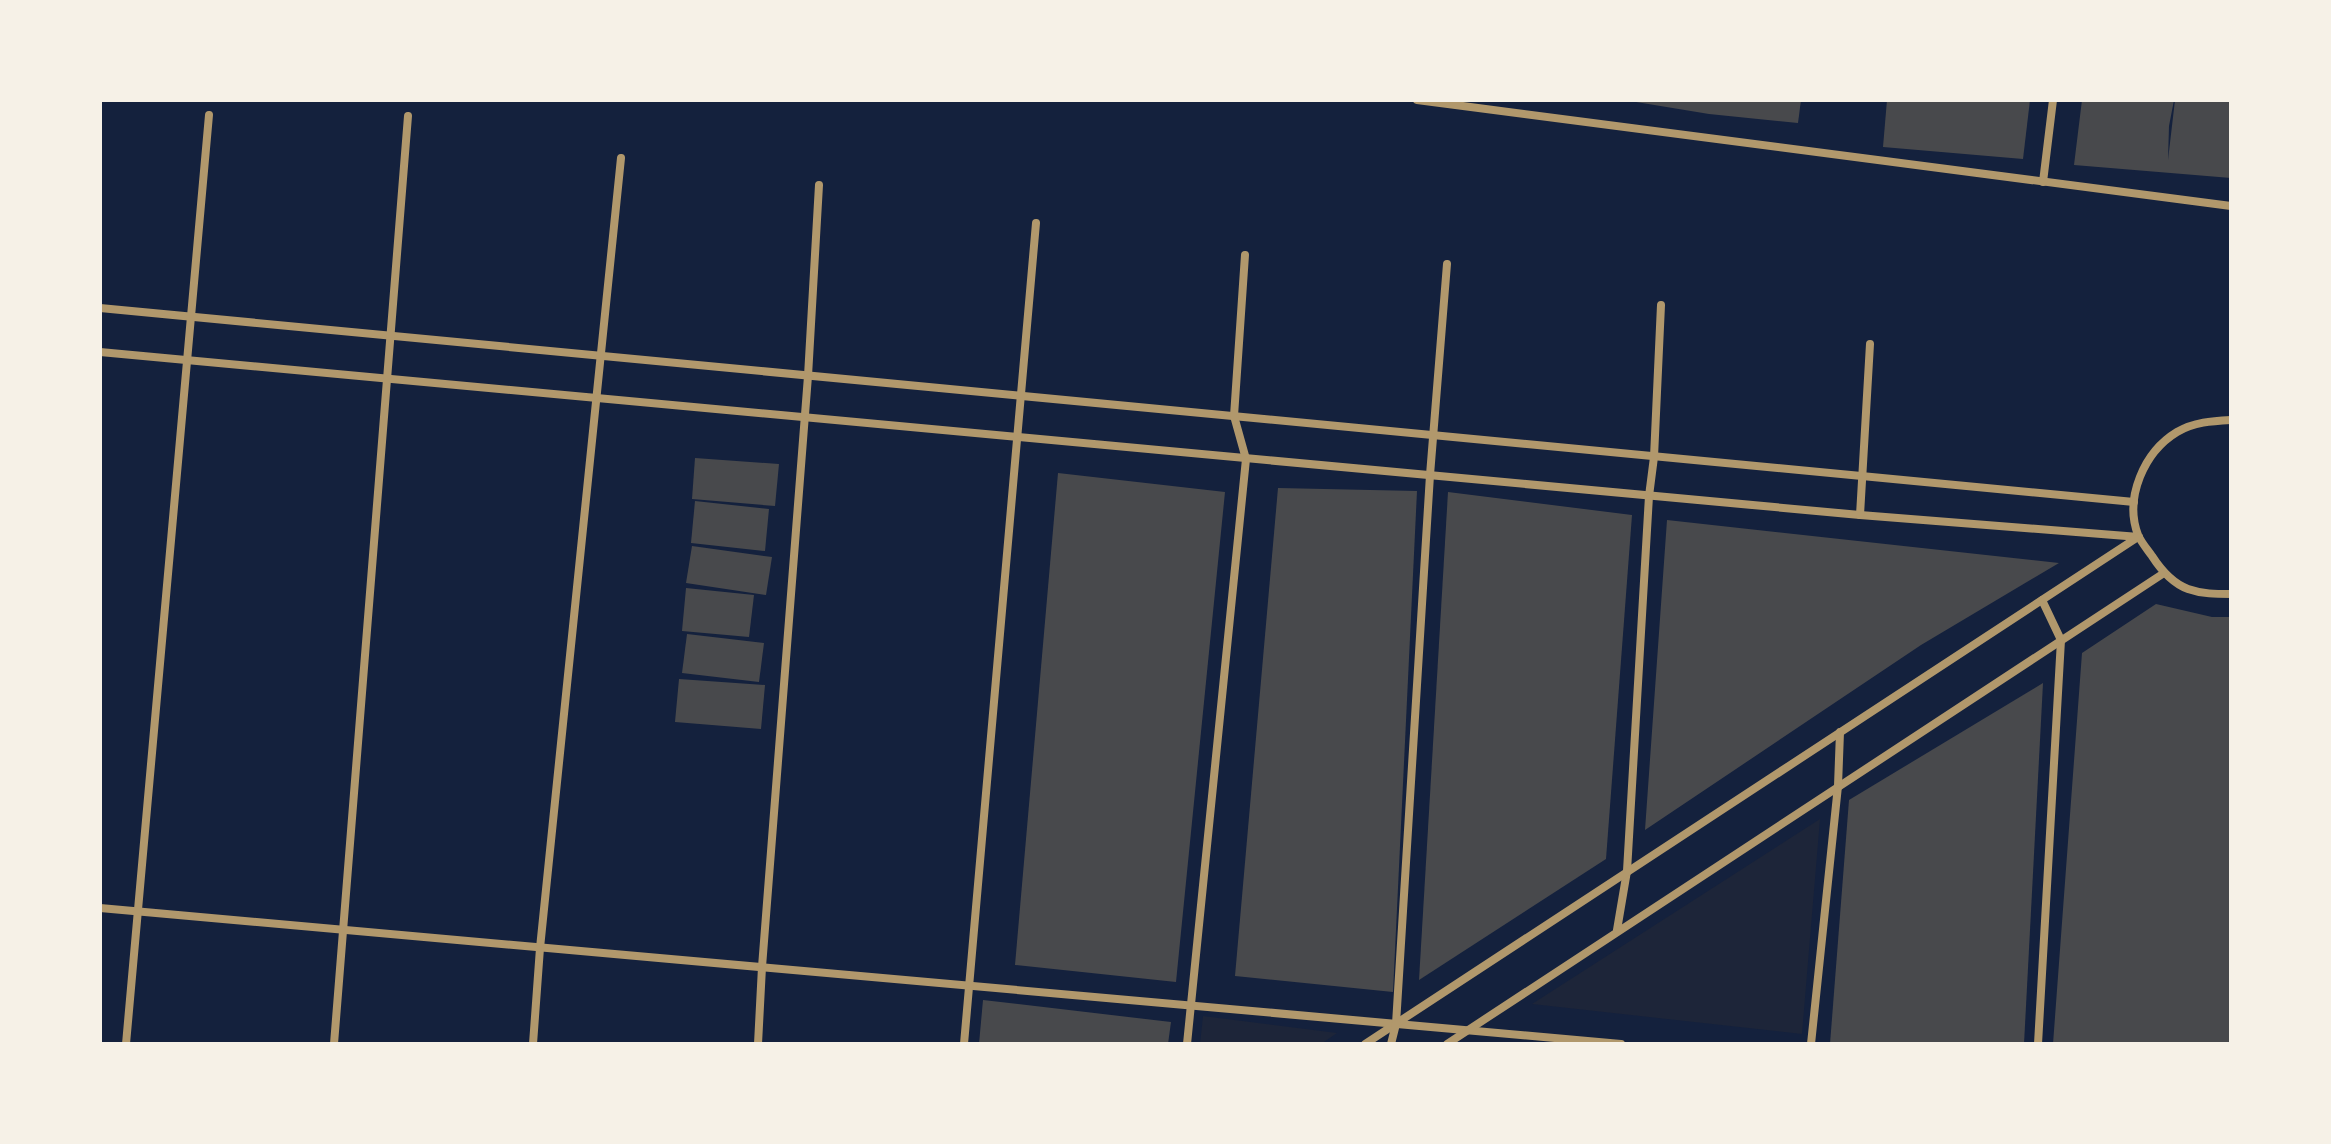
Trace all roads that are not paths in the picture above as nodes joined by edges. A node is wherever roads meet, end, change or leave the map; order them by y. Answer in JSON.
{"nodes":[{"id":1,"x":1417,"y":100,"type":"edge"},
{"id":2,"x":2053,"y":100,"type":"edge"},
{"id":3,"x":209,"y":115,"type":"dead end"},
{"id":4,"x":408,"y":116,"type":"dead end"},
{"id":5,"x":621,"y":158,"type":"dead end"},
{"id":6,"x":2043,"y":182,"type":"junction"},
{"id":7,"x":819,"y":185,"type":"dead end"},
{"id":8,"x":2231,"y":206,"type":"edge"},
{"id":9,"x":1036,"y":223,"type":"dead end"},
{"id":10,"x":1245,"y":255,"type":"dead end"},
{"id":11,"x":1447,"y":264,"type":"dead end"},
{"id":12,"x":1661,"y":305,"type":"dead end"},
{"id":13,"x":100,"y":308,"type":"edge"},
{"id":14,"x":191,"y":317,"type":"junction"},
{"id":15,"x":391,"y":336,"type":"junction"},
{"id":16,"x":1870,"y":344,"type":"dead end"},
{"id":17,"x":100,"y":352,"type":"edge"},
{"id":18,"x":601,"y":356,"type":"junction"},
{"id":19,"x":187,"y":360,"type":"junction"},
{"id":20,"x":808,"y":376,"type":"junction"},
{"id":21,"x":387,"y":379,"type":"junction"},
{"id":22,"x":1020,"y":396,"type":"junction"},
{"id":23,"x":595,"y":398,"type":"junction"},
{"id":24,"x":1234,"y":416,"type":"junction"},
{"id":25,"x":805,"y":418,"type":"junction"},
{"id":26,"x":2231,"y":420,"type":"edge"},
{"id":27,"x":1434,"y":436,"type":"junction"},
{"id":28,"x":1017,"y":437,"type":"junction"},
{"id":29,"x":1654,"y":457,"type":"junction"},
{"id":30,"x":1246,"y":459,"type":"junction"},
{"id":31,"x":1430,"y":475,"type":"junction"},
{"id":32,"x":1863,"y":476,"type":"junction"},
{"id":33,"x":1649,"y":496,"type":"junction"},
{"id":34,"x":2134,"y":502,"type":"junction"},
{"id":35,"x":1860,"y":515,"type":"junction"},
{"id":36,"x":2139,"y":537,"type":"junction"},
{"id":37,"x":2164,"y":573,"type":"junction"},
{"id":38,"x":2231,"y":594,"type":"edge"},
{"id":39,"x":2042,"y":600,"type":"junction"},
{"id":40,"x":2061,"y":640,"type":"junction"},
{"id":41,"x":1840,"y":732,"type":"junction"},
{"id":42,"x":1838,"y":786,"type":"junction"},
{"id":43,"x":1627,"y":871,"type":"junction"},
{"id":44,"x":100,"y":908,"type":"edge"},
{"id":45,"x":138,"y":911,"type":"junction"},
{"id":46,"x":343,"y":930,"type":"junction"},
{"id":47,"x":1617,"y":930,"type":"junction"},
{"id":48,"x":540,"y":948,"type":"junction"},
{"id":49,"x":762,"y":967,"type":"junction"},
{"id":50,"x":969,"y":986,"type":"junction"},
{"id":51,"x":1191,"y":1004,"type":"junction"},
{"id":52,"x":1396,"y":1024,"type":"junction"},
{"id":53,"x":1469,"y":1031,"type":"junction"},
{"id":54,"x":1591,"y":1043,"type":"edge"},
{"id":55,"x":126,"y":1044,"type":"edge"},
{"id":56,"x":334,"y":1044,"type":"edge"},
{"id":57,"x":533,"y":1044,"type":"edge"},
{"id":58,"x":758,"y":1044,"type":"edge"},
{"id":59,"x":964,"y":1044,"type":"edge"},
{"id":60,"x":1187,"y":1044,"type":"edge"},
{"id":61,"x":1365,"y":1044,"type":"edge"},
{"id":62,"x":1391,"y":1044,"type":"edge"},
{"id":63,"x":1447,"y":1044,"type":"edge"},
{"id":64,"x":1621,"y":1044,"type":"edge"},
{"id":65,"x":1811,"y":1044,"type":"edge"},
{"id":66,"x":2038,"y":1044,"type":"edge"}],
"edges":[{"from":1,"to":6,"type":"street"},
{"from":2,"to":6,"type":"street"},
{"from":3,"to":14,"type":"street"},
{"from":4,"to":15,"type":"street"},
{"from":5,"to":18,"type":"street"},
{"from":6,"to":8,"type":"street"},
{"from":7,"to":20,"type":"street"},
{"from":9,"to":22,"type":"street"},
{"from":10,"to":24,"type":"street"},
{"from":11,"to":27,"type":"street"},
{"from":12,"to":29,"type":"street"},
{"from":13,"to":14,"type":"street"},
{"from":14,"to":15,"type":"street"},
{"from":14,"to":19,"type":"street"},
{"from":15,"to":18,"type":"street"},
{"from":15,"to":21,"type":"street"},
{"from":16,"to":32,"type":"street"},
{"from":17,"to":19,"type":"street"},
{"from":18,"to":20,"type":"street"},
{"from":18,"to":23,"type":"street"},
{"from":19,"to":21,"type":"street"},
{"from":19,"to":45,"type":"street"},
{"from":20,"to":22,"type":"street"},
{"from":20,"to":25,"type":"street"},
{"from":21,"to":23,"type":"street"},
{"from":21,"to":46,"type":"street"},
{"from":22,"to":24,"type":"street"},
{"from":22,"to":28,"type":"street"},
{"from":23,"to":25,"type":"street"},
{"from":23,"to":48,"type":"street"},
{"from":24,"to":27,"type":"street"},
{"from":24,"to":30,"type":"street"},
{"from":25,"to":28,"type":"street"},
{"from":25,"to":49,"type":"street"},
{"from":26,"to":34,"type":"street"},
{"from":27,"to":29,"type":"street"},
{"from":27,"to":31,"type":"street"},
{"from":28,"to":30,"type":"street"},
{"from":28,"to":50,"type":"street"},
{"from":29,"to":32,"type":"street"},
{"from":29,"to":33,"type":"street"},
{"from":30,"to":31,"type":"street"},
{"from":30,"to":51,"type":"street"},
{"from":31,"to":33,"type":"street"},
{"from":31,"to":52,"type":"street"},
{"from":32,"to":34,"type":"street"},
{"from":32,"to":35,"type":"street"},
{"from":33,"to":35,"type":"street"},
{"from":33,"to":43,"type":"street"},
{"from":34,"to":36,"type":"street"},
{"from":35,"to":36,"type":"street"},
{"from":36,"to":37,"type":"street"},
{"from":36,"to":39,"type":"street"},
{"from":37,"to":38,"type":"street"},
{"from":37,"to":40,"type":"street"},
{"from":39,"to":40,"type":"street"},
{"from":39,"to":41,"type":"street"},
{"from":40,"to":42,"type":"street"},
{"from":40,"to":66,"type":"street"},
{"from":41,"to":42,"type":"street"},
{"from":41,"to":43,"type":"street"},
{"from":42,"to":47,"type":"street"},
{"from":42,"to":65,"type":"street"},
{"from":43,"to":47,"type":"street"},
{"from":43,"to":52,"type":"street"},
{"from":44,"to":45,"type":"street"},
{"from":45,"to":46,"type":"street"},
{"from":45,"to":55,"type":"street"},
{"from":46,"to":48,"type":"street"},
{"from":46,"to":56,"type":"street"},
{"from":47,"to":53,"type":"street"},
{"from":48,"to":49,"type":"street"},
{"from":48,"to":57,"type":"street"},
{"from":49,"to":50,"type":"street"},
{"from":49,"to":58,"type":"street"},
{"from":50,"to":51,"type":"street"},
{"from":50,"to":59,"type":"street"},
{"from":51,"to":52,"type":"street"},
{"from":51,"to":60,"type":"street"},
{"from":52,"to":53,"type":"street"},
{"from":52,"to":61,"type":"street"},
{"from":52,"to":62,"type":"street"},
{"from":53,"to":54,"type":"street"},
{"from":53,"to":63,"type":"street"},
{"from":54,"to":64,"type":"street"}]}
